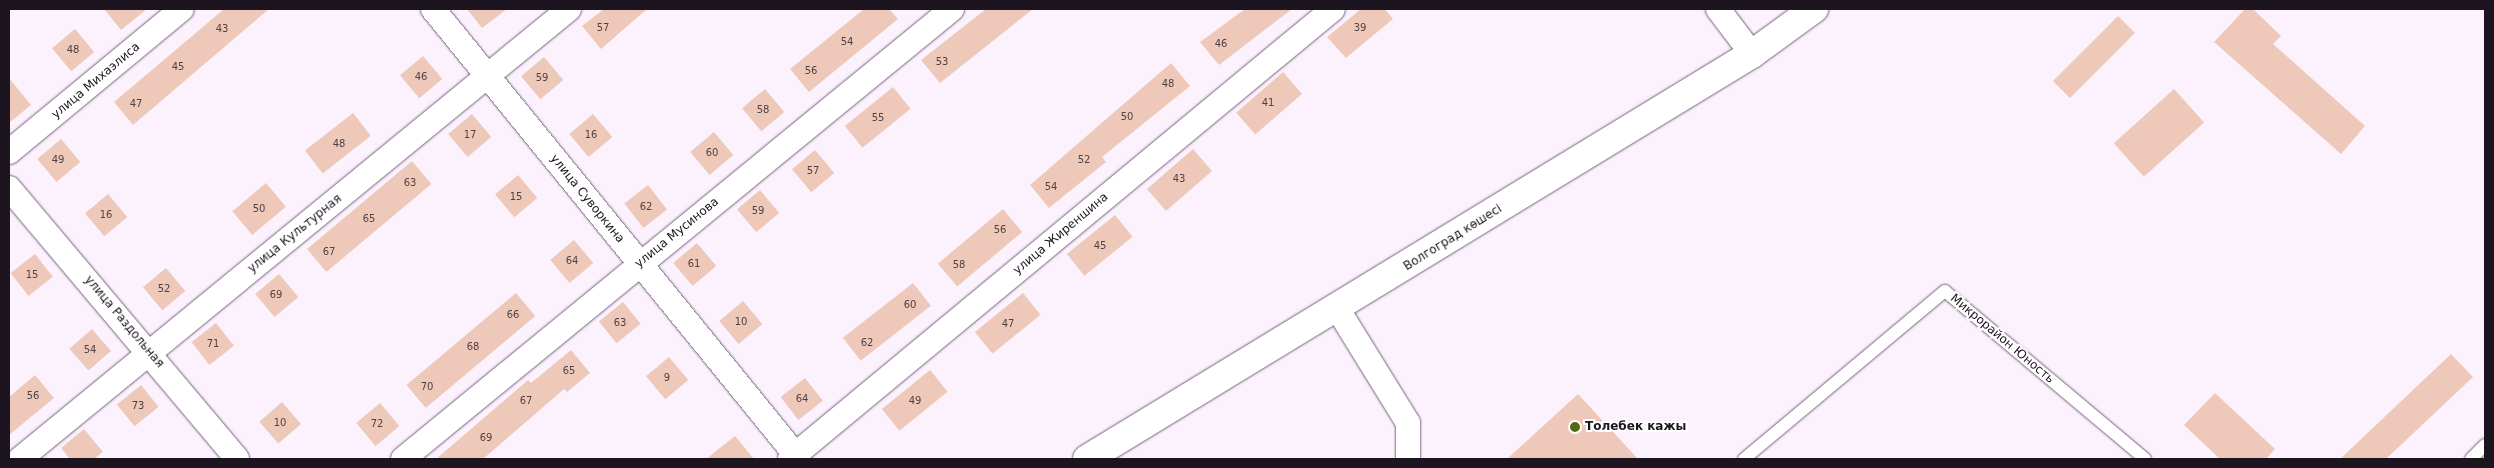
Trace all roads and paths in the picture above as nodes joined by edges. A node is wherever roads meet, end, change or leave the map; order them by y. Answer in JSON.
{"nodes":[{"id":1,"x":182,"y":9,"type":"edge"},
{"id":2,"x":433,"y":9,"type":"edge"},
{"id":3,"x":569,"y":9,"type":"edge"},
{"id":4,"x":952,"y":9,"type":"edge"},
{"id":5,"x":1333,"y":9,"type":"edge"},
{"id":6,"x":1718,"y":9,"type":"edge"},
{"id":7,"x":1814,"y":9,"type":"edge"},
{"id":8,"x":1752,"y":54,"type":"junction"},
{"id":9,"x":489,"y":76,"type":"junction"},
{"id":10,"x":9,"y":152,"type":"edge"},
{"id":11,"x":9,"y":188,"type":"edge"},
{"id":12,"x":639,"y":264,"type":"junction"},
{"id":13,"x":1337,"y":308,"type":"junction"},
{"id":14,"x":150,"y":352,"type":"junction"},
{"id":15,"x":2485,"y":445,"type":"edge"},
{"id":16,"x":794,"y":458,"type":"edge"},
{"id":17,"x":20,"y":459,"type":"edge"},
{"id":18,"x":237,"y":459,"type":"edge"},
{"id":19,"x":403,"y":459,"type":"edge"},
{"id":20,"x":1087,"y":459,"type":"edge"},
{"id":21,"x":1408,"y":459,"type":"edge"},
{"id":22,"x":1744,"y":459,"type":"edge"},
{"id":23,"x":2145,"y":459,"type":"edge"},
{"id":24,"x":2471,"y":459,"type":"edge"}],
"edges":[{"from":1,"to":10,"type":"street","name":"улица Михаэлиса"},
{"from":2,"to":9,"type":"street","name":"улица Суворкина"},
{"from":3,"to":9,"type":"street","name":"улица Культурная"},
{"from":4,"to":12,"type":"street","name":"улица Мусинова"},
{"from":5,"to":16,"type":"street","name":"улица Жиреншина"},
{"from":6,"to":8,"type":"street"},
{"from":7,"to":8,"type":"main road","name":"Волгоград көшесі"},
{"from":8,"to":13,"type":"main road","name":"Волгоград көшесі"},
{"from":9,"to":12,"type":"street","name":"улица Суворкина"},
{"from":9,"to":14,"type":"street","name":"улица Культурная"},
{"from":11,"to":14,"type":"street","name":"улица Раздольная"},
{"from":12,"to":16,"type":"street","name":"улица Суворкина"},
{"from":12,"to":19,"type":"street","name":"улица Мусинова"},
{"from":13,"to":20,"type":"main road","name":"Волгоград көшесі"},
{"from":13,"to":21,"type":"street"},
{"from":14,"to":17,"type":"street","name":"улица Культурная"},
{"from":14,"to":18,"type":"street","name":"улица Раздольная"},
{"from":15,"to":24,"type":"lane"},
{"from":22,"to":23,"type":"lane","name":"Микрорайон Юность"}]}
